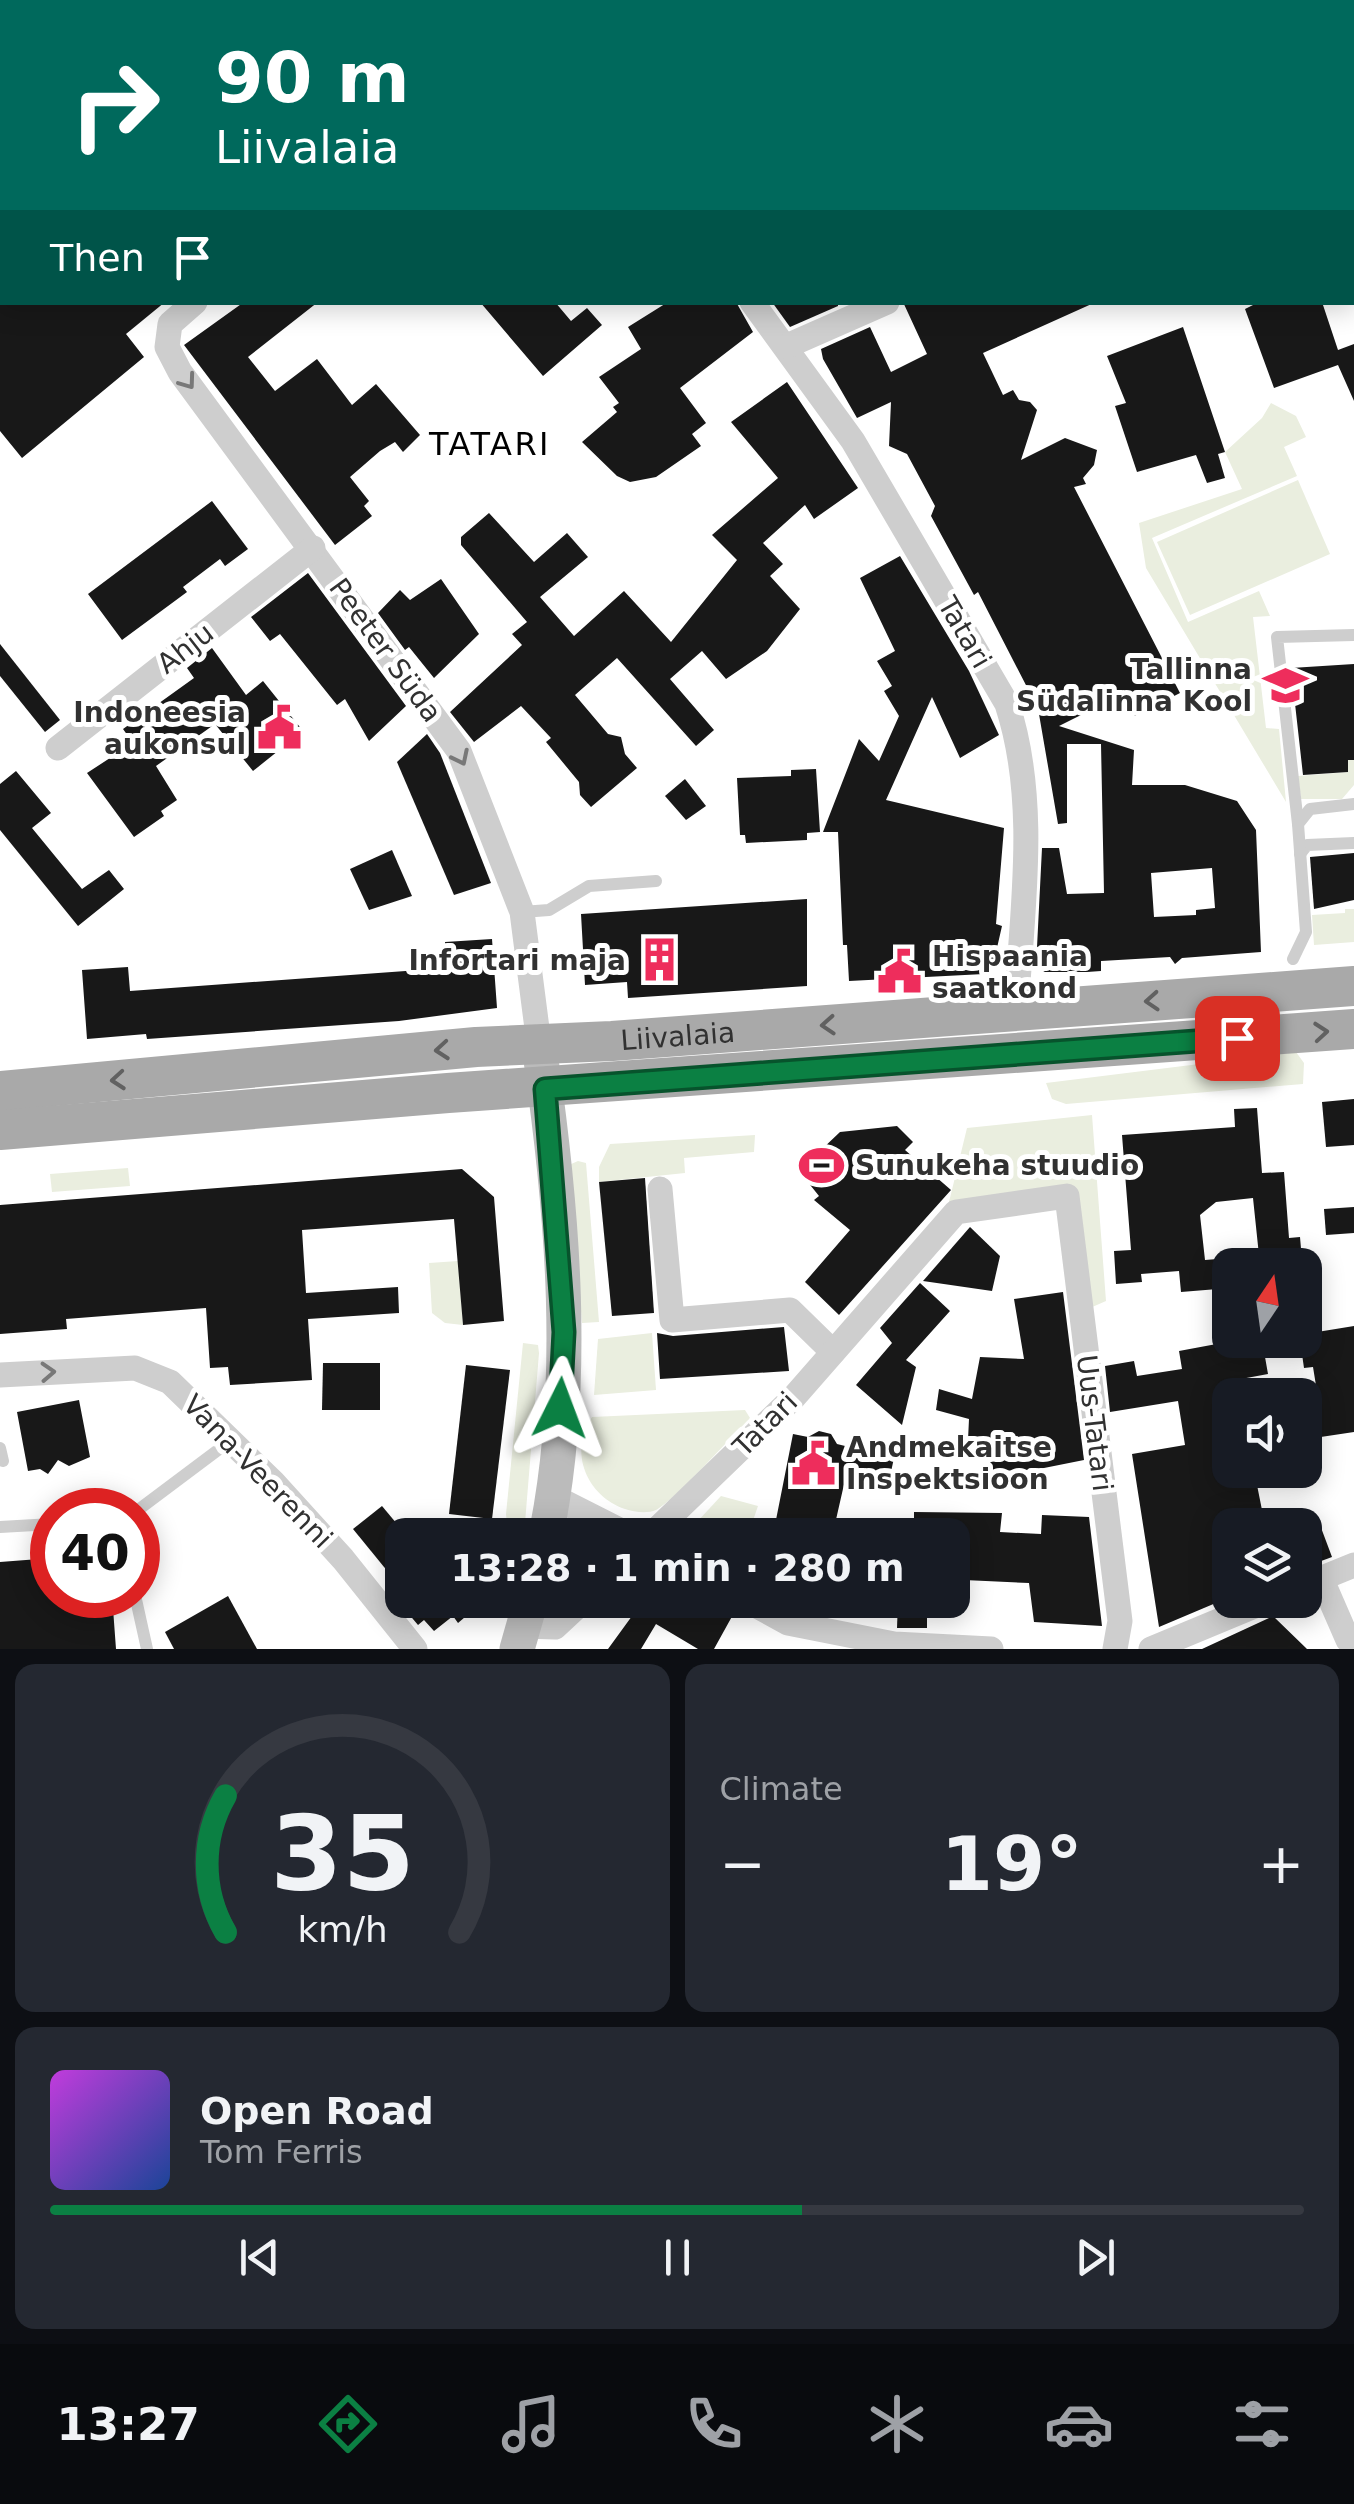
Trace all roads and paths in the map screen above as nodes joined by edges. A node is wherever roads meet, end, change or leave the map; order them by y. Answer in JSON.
{"nodes":[{"id":1,"x":192,"y":305,"type":"edge"},
{"id":2,"x":754,"y":305,"type":"edge"},
{"id":3,"x":880,"y":305,"type":"edge"},
{"id":4,"x":787,"y":346,"type":"junction"},
{"id":5,"x":313,"y":548,"type":"junction"},
{"id":6,"x":1354,"y":635,"type":"edge"},
{"id":7,"x":58,"y":748,"type":"dead end"},
{"id":8,"x":1354,"y":804,"type":"edge"},
{"id":9,"x":1298,"y":824,"type":"junction"},
{"id":10,"x":1354,"y":842,"type":"edge"},
{"id":11,"x":1300,"y":854,"type":"junction"},
{"id":12,"x":656,"y":881,"type":"dead end"},
{"id":13,"x":522,"y":912,"type":"junction"},
{"id":14,"x":1294,"y":959,"type":"dead end"},
{"id":15,"x":1354,"y":986,"type":"edge"},
{"id":16,"x":1016,"y":1011,"type":"junction"},
{"id":17,"x":1354,"y":1029,"type":"edge"},
{"id":18,"x":539,"y":1044,"type":"junction"},
{"id":19,"x":545,"y":1089,"type":"junction"},
{"id":20,"x":0,"y":1090,"type":"edge"},
{"id":21,"x":0,"y":1130,"type":"edge"},
{"id":22,"x":660,"y":1189,"type":"dead end"},
{"id":23,"x":1068,"y":1196,"type":"joint"},
{"id":24,"x":833,"y":1352,"type":"junction"},
{"id":25,"x":0,"y":1375,"type":"edge"},
{"id":26,"x":230,"y":1441,"type":"junction"},
{"id":27,"x":160,"y":1494,"type":"edge"},
{"id":28,"x":554,"y":1498,"type":"junction"},
{"id":29,"x":550,"y":1518,"type":"edge"},
{"id":30,"x":595,"y":1518,"type":"edge"},
{"id":31,"x":669,"y":1518,"type":"edge"},
{"id":32,"x":30,"y":1526,"type":"edge"},
{"id":33,"x":0,"y":1528,"type":"edge"},
{"id":34,"x":1354,"y":1564,"type":"edge"},
{"id":35,"x":1322,"y":1577,"type":"edge"},
{"id":36,"x":1322,"y":1595,"type":"edge"},
{"id":37,"x":140,"y":1618,"type":"edge"},
{"id":38,"x":565,"y":1618,"type":"edge"},
{"id":39,"x":779,"y":1618,"type":"edge"},
{"id":40,"x":1225,"y":1618,"type":"edge"},
{"id":41,"x":524,"y":1625,"type":"edge"},
{"id":42,"x":1349,"y":1638,"type":"edge"},
{"id":43,"x":884,"y":1645,"type":"edge"},
{"id":44,"x":147,"y":1649,"type":"edge"},
{"id":45,"x":415,"y":1649,"type":"edge"},
{"id":46,"x":991,"y":1649,"type":"edge"},
{"id":47,"x":1115,"y":1649,"type":"edge"},
{"id":48,"x":1150,"y":1649,"type":"edge"}],
"edges":[{"from":1,"to":5,"type":"street","name":"Peeter Süda","one_way":true},
{"from":2,"to":4,"type":"street","name":"Tatari"},
{"from":3,"to":4,"type":"street"},
{"from":4,"to":16,"type":"street","name":"Tatari"},
{"from":5,"to":7,"type":"street","name":"Ahju"},
{"from":5,"to":13,"type":"street","name":"Peeter Süda","one_way":true},
{"from":6,"to":9,"type":"lane"},
{"from":8,"to":9,"type":"lane"},
{"from":9,"to":11,"type":"lane"},
{"from":10,"to":11,"type":"lane"},
{"from":11,"to":14,"type":"lane"},
{"from":12,"to":13,"type":"lane"},
{"from":13,"to":18,"type":"street","name":"Peeter Süda"},
{"from":15,"to":16,"type":"main road","name":"Liivalaia","one_way":true},
{"from":16,"to":18,"type":"main road","name":"Liivalaia","one_way":true},
{"from":19,"to":17,"type":"main road","name":"Liivalaia","one_way":true},
{"from":18,"to":19,"type":"street"},
{"from":18,"to":20,"type":"main road","name":"Liivalaia","one_way":true},
{"from":19,"to":21,"type":"main road","name":"Liivalaia"},
{"from":19,"to":28,"type":"street"},
{"from":22,"to":24,"type":"street"},
{"from":23,"to":24,"type":"street","name":"Tatari"},
{"from":23,"to":47,"type":"street","name":"Uus-Tatari"},
{"from":24,"to":31,"type":"street","name":"Tatari"},
{"from":25,"to":26,"type":"street","name":"Vana-Veerenni","one_way":true},
{"from":26,"to":27,"type":"lane"},
{"from":26,"to":45,"type":"street","name":"Vana-Veerenni"},
{"from":28,"to":29,"type":"street"},
{"from":28,"to":30,"type":"street"},
{"from":32,"to":33,"type":"lane"},
{"from":34,"to":35,"type":"street"},
{"from":36,"to":42,"type":"street"},
{"from":37,"to":44,"type":"lane"},
{"from":38,"to":41,"type":"street"},
{"from":39,"to":43,"type":"street"},
{"from":40,"to":48,"type":"street"},
{"from":43,"to":46,"type":"street"}]}
